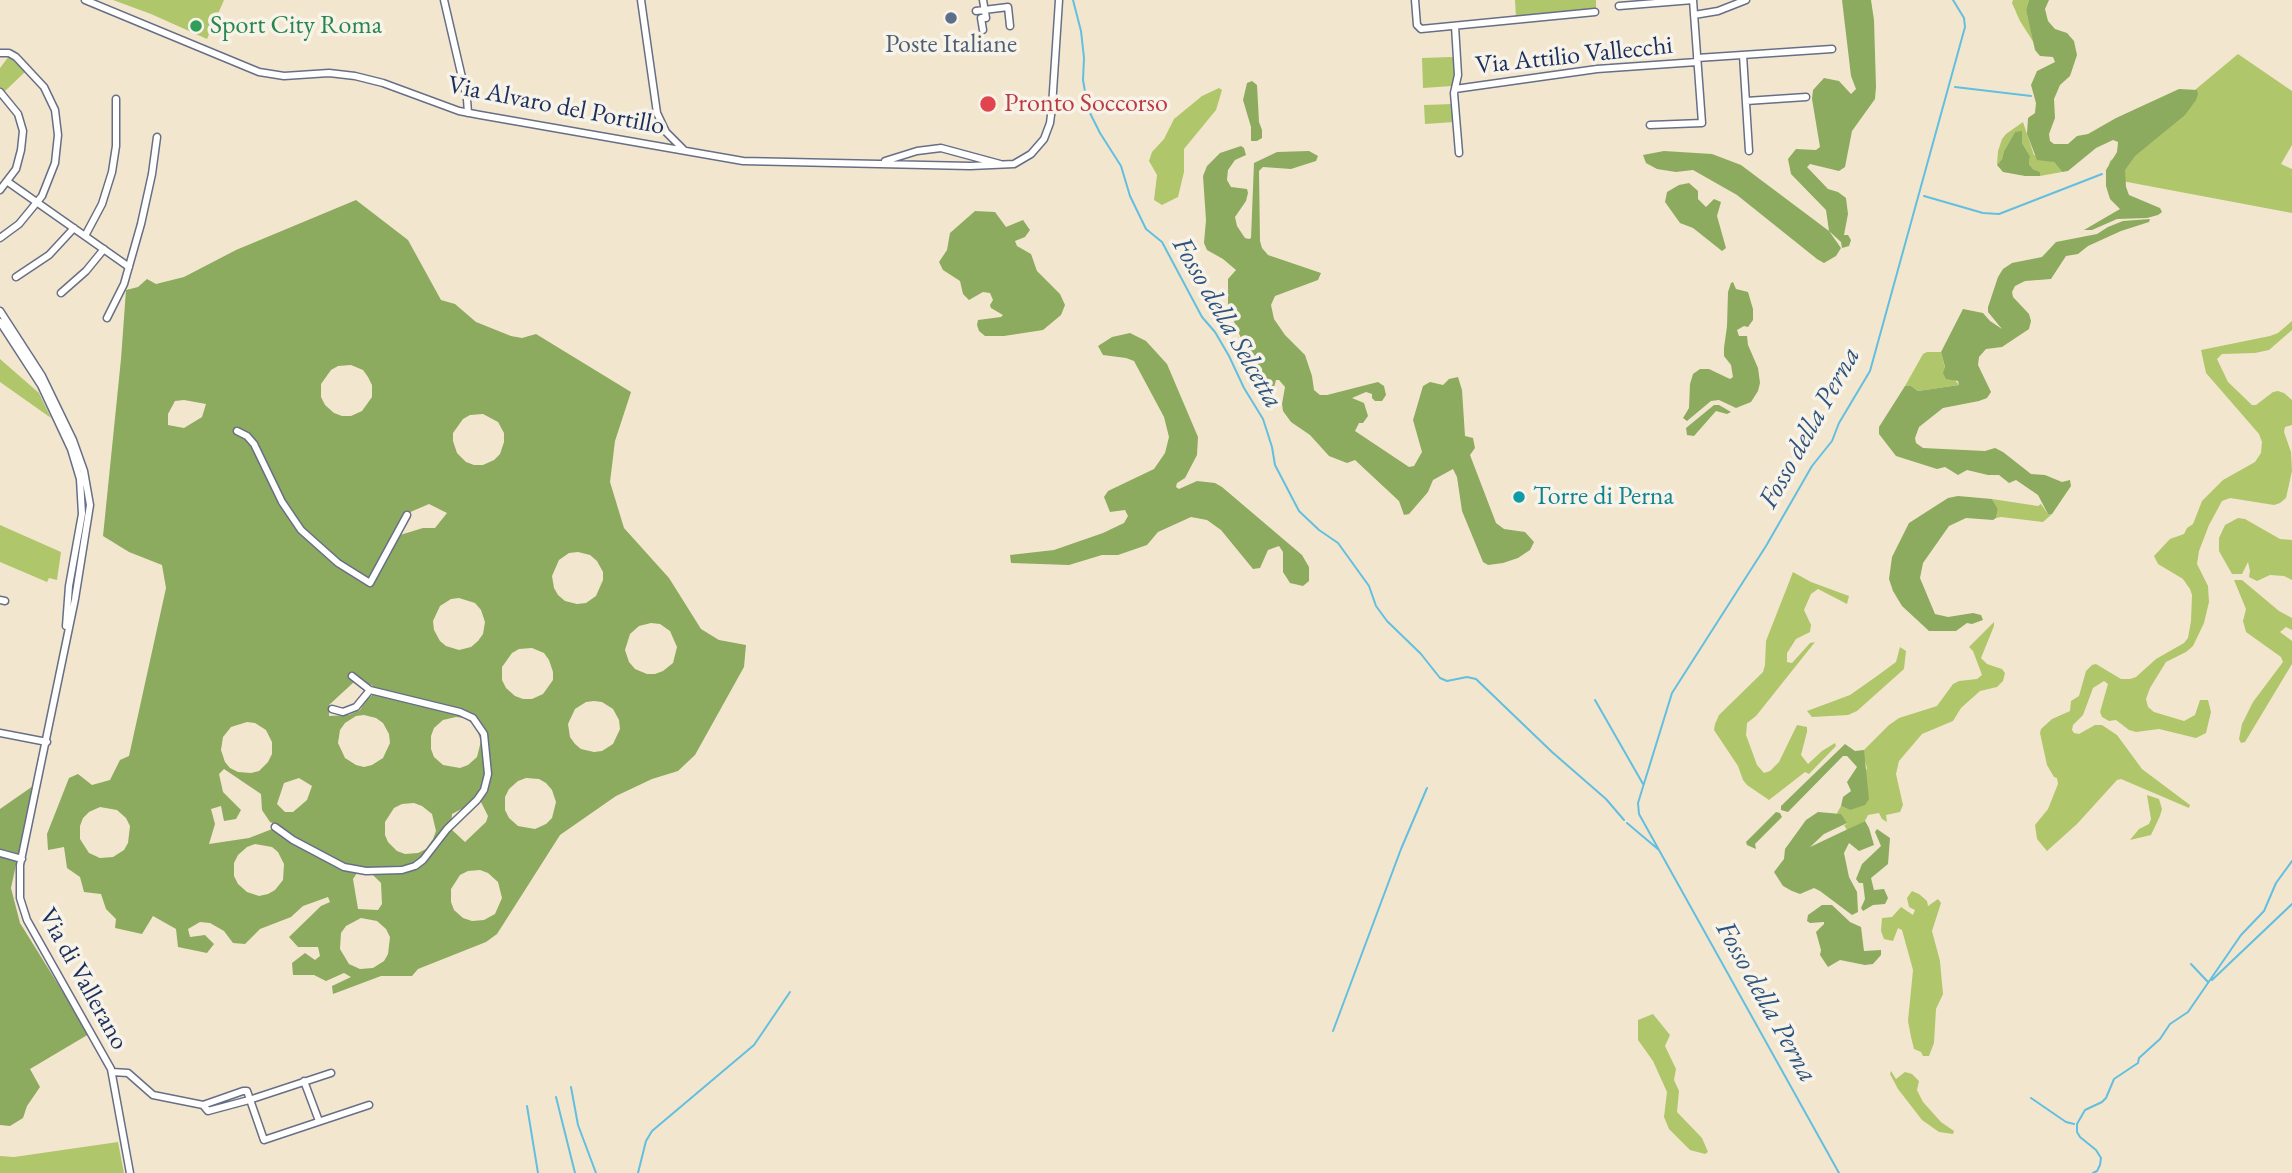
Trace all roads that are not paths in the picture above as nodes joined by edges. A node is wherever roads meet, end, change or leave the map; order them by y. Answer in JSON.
{"nodes":[{"id":1,"x":85,"y":0,"type":"edge"},
{"id":2,"x":444,"y":0,"type":"edge"},
{"id":3,"x":641,"y":0,"type":"edge"},
{"id":4,"x":983,"y":0,"type":"edge"},
{"id":5,"x":1059,"y":0,"type":"edge"},
{"id":6,"x":1415,"y":0,"type":"edge"},
{"id":7,"x":1693,"y":0,"type":"edge"},
{"id":8,"x":1746,"y":0,"type":"edge"},
{"id":9,"x":1619,"y":6,"type":"dead end"},
{"id":10,"x":985,"y":10,"type":"junction"},
{"id":11,"x":976,"y":11,"type":"dead end"},
{"id":12,"x":1595,"y":12,"type":"dead end"},
{"id":13,"x":1694,"y":15,"type":"junction"},
{"id":14,"x":1010,"y":26,"type":"dead end"},
{"id":15,"x":1455,"y":26,"type":"junction"},
{"id":16,"x":983,"y":30,"type":"dead end"},
{"id":17,"x":1832,"y":49,"type":"dead end"},
{"id":18,"x":0,"y":53,"type":"edge"},
{"id":19,"x":1743,"y":55,"type":"junction"},
{"id":20,"x":1697,"y":60,"type":"junction"},
{"id":21,"x":1455,"y":89,"type":"junction"},
{"id":22,"x":0,"y":92,"type":"edge"},
{"id":23,"x":1806,"y":97,"type":"dead end"},
{"id":24,"x":116,"y":99,"type":"dead end"},
{"id":25,"x":1746,"y":101,"type":"junction"},
{"id":26,"x":468,"y":113,"type":"junction"},
{"id":27,"x":1650,"y":125,"type":"dead end"},
{"id":28,"x":157,"y":137,"type":"dead end"},
{"id":29,"x":685,"y":150,"type":"junction"},
{"id":30,"x":924,"y":150,"type":"junction"},
{"id":31,"x":956,"y":151,"type":"junction"},
{"id":32,"x":1749,"y":151,"type":"dead end"},
{"id":33,"x":1459,"y":152,"type":"dead end"},
{"id":34,"x":870,"y":163,"type":"junction"},
{"id":35,"x":928,"y":164,"type":"junction"},
{"id":36,"x":948,"y":165,"type":"junction"},
{"id":37,"x":1005,"y":165,"type":"junction"},
{"id":38,"x":8,"y":182,"type":"junction"},
{"id":39,"x":0,"y":190,"type":"edge"},
{"id":40,"x":38,"y":203,"type":"junction"},
{"id":41,"x":74,"y":229,"type":"junction"},
{"id":42,"x":85,"y":236,"type":"junction"},
{"id":43,"x":0,"y":238,"type":"edge"},
{"id":44,"x":104,"y":249,"type":"junction"},
{"id":45,"x":129,"y":267,"type":"junction"},
{"id":46,"x":16,"y":277,"type":"dead end"},
{"id":47,"x":61,"y":293,"type":"dead end"},
{"id":48,"x":0,"y":311,"type":"edge"},
{"id":49,"x":107,"y":318,"type":"dead end"},
{"id":50,"x":0,"y":322,"type":"edge"},
{"id":51,"x":237,"y":431,"type":"dead end"},
{"id":52,"x":407,"y":515,"type":"dead end"},
{"id":53,"x":66,"y":638,"type":"junction"},
{"id":54,"x":352,"y":676,"type":"dead end"},
{"id":55,"x":370,"y":690,"type":"junction"},
{"id":56,"x":332,"y":709,"type":"dead end"},
{"id":57,"x":0,"y":733,"type":"edge"},
{"id":58,"x":47,"y":741,"type":"junction"},
{"id":59,"x":275,"y":827,"type":"dead end"},
{"id":60,"x":0,"y":853,"type":"edge"},
{"id":61,"x":22,"y":859,"type":"junction"},
{"id":62,"x":112,"y":1072,"type":"junction"},
{"id":63,"x":331,"y":1073,"type":"dead end"},
{"id":64,"x":304,"y":1081,"type":"junction"},
{"id":65,"x":249,"y":1100,"type":"junction"},
{"id":66,"x":369,"y":1105,"type":"dead end"},
{"id":67,"x":319,"y":1121,"type":"junction"},
{"id":68,"x":130,"y":1173,"type":"edge"}],
"edges":[{"from":1,"to":26,"type":"street","name":"Via Alvaro del Portillo"},
{"from":2,"to":26,"type":"street"},
{"from":3,"to":29,"type":"street"},
{"from":4,"to":10,"type":"street"},
{"from":5,"to":37,"type":"street"},
{"from":6,"to":15,"type":"street"},
{"from":7,"to":9,"type":"street"},
{"from":7,"to":13,"type":"street"},
{"from":8,"to":13,"type":"street"},
{"from":10,"to":11,"type":"street"},
{"from":10,"to":14,"type":"street"},
{"from":10,"to":16,"type":"street"},
{"from":12,"to":15,"type":"street"},
{"from":13,"to":20,"type":"street"},
{"from":15,"to":21,"type":"street"},
{"from":17,"to":19,"type":"street","name":"Via Attilio Vallecchi"},
{"from":18,"to":40,"type":"street"},
{"from":19,"to":20,"type":"street","name":"Via Attilio Vallecchi"},
{"from":19,"to":25,"type":"street"},
{"from":20,"to":21,"type":"street","name":"Via Attilio Vallecchi"},
{"from":20,"to":27,"type":"street"},
{"from":21,"to":33,"type":"street"},
{"from":22,"to":38,"type":"street"},
{"from":23,"to":25,"type":"street"},
{"from":24,"to":42,"type":"street"},
{"from":25,"to":32,"type":"street"},
{"from":26,"to":29,"type":"street","name":"Via Alvaro del Portillo"},
{"from":28,"to":45,"type":"street"},
{"from":29,"to":34,"type":"street","name":"Via Alvaro del Portillo"},
{"from":30,"to":31,"type":"street","name":"Via Alvaro del Portillo"},
{"from":30,"to":34,"type":"street","name":"Via Alvaro del Portillo"},
{"from":30,"to":35,"type":"street"},
{"from":31,"to":36,"type":"street"},
{"from":31,"to":37,"type":"street","name":"Via Alvaro del Portillo"},
{"from":34,"to":35,"type":"street","name":"Via Alvaro del Portillo"},
{"from":35,"to":36,"type":"street","name":"Via Alvaro del Portillo"},
{"from":36,"to":37,"type":"street","name":"Via Alvaro del Portillo"},
{"from":38,"to":39,"type":"street"},
{"from":38,"to":40,"type":"street"},
{"from":40,"to":41,"type":"street"},
{"from":40,"to":43,"type":"street"},
{"from":41,"to":42,"type":"street"},
{"from":41,"to":46,"type":"street"},
{"from":42,"to":44,"type":"street"},
{"from":44,"to":45,"type":"street"},
{"from":44,"to":47,"type":"street"},
{"from":45,"to":49,"type":"street"},
{"from":48,"to":53,"type":"street","name":"Via di Vallerano"},
{"from":50,"to":53,"type":"street","name":"Via di Vallerano"},
{"from":51,"to":52,"type":"street"},
{"from":53,"to":58,"type":"street","name":"Via di Vallerano"},
{"from":54,"to":55,"type":"street"},
{"from":55,"to":56,"type":"street"},
{"from":55,"to":59,"type":"street"},
{"from":57,"to":58,"type":"street"},
{"from":58,"to":61,"type":"street","name":"Via di Vallerano"},
{"from":60,"to":61,"type":"street"},
{"from":61,"to":62,"type":"street","name":"Via di Vallerano"},
{"from":62,"to":65,"type":"street"},
{"from":62,"to":68,"type":"street","name":"Via di Vallerano"},
{"from":63,"to":64,"type":"street"},
{"from":64,"to":65,"type":"street"},
{"from":64,"to":67,"type":"street"},
{"from":65,"to":67,"type":"street"},
{"from":66,"to":67,"type":"street"}]}
